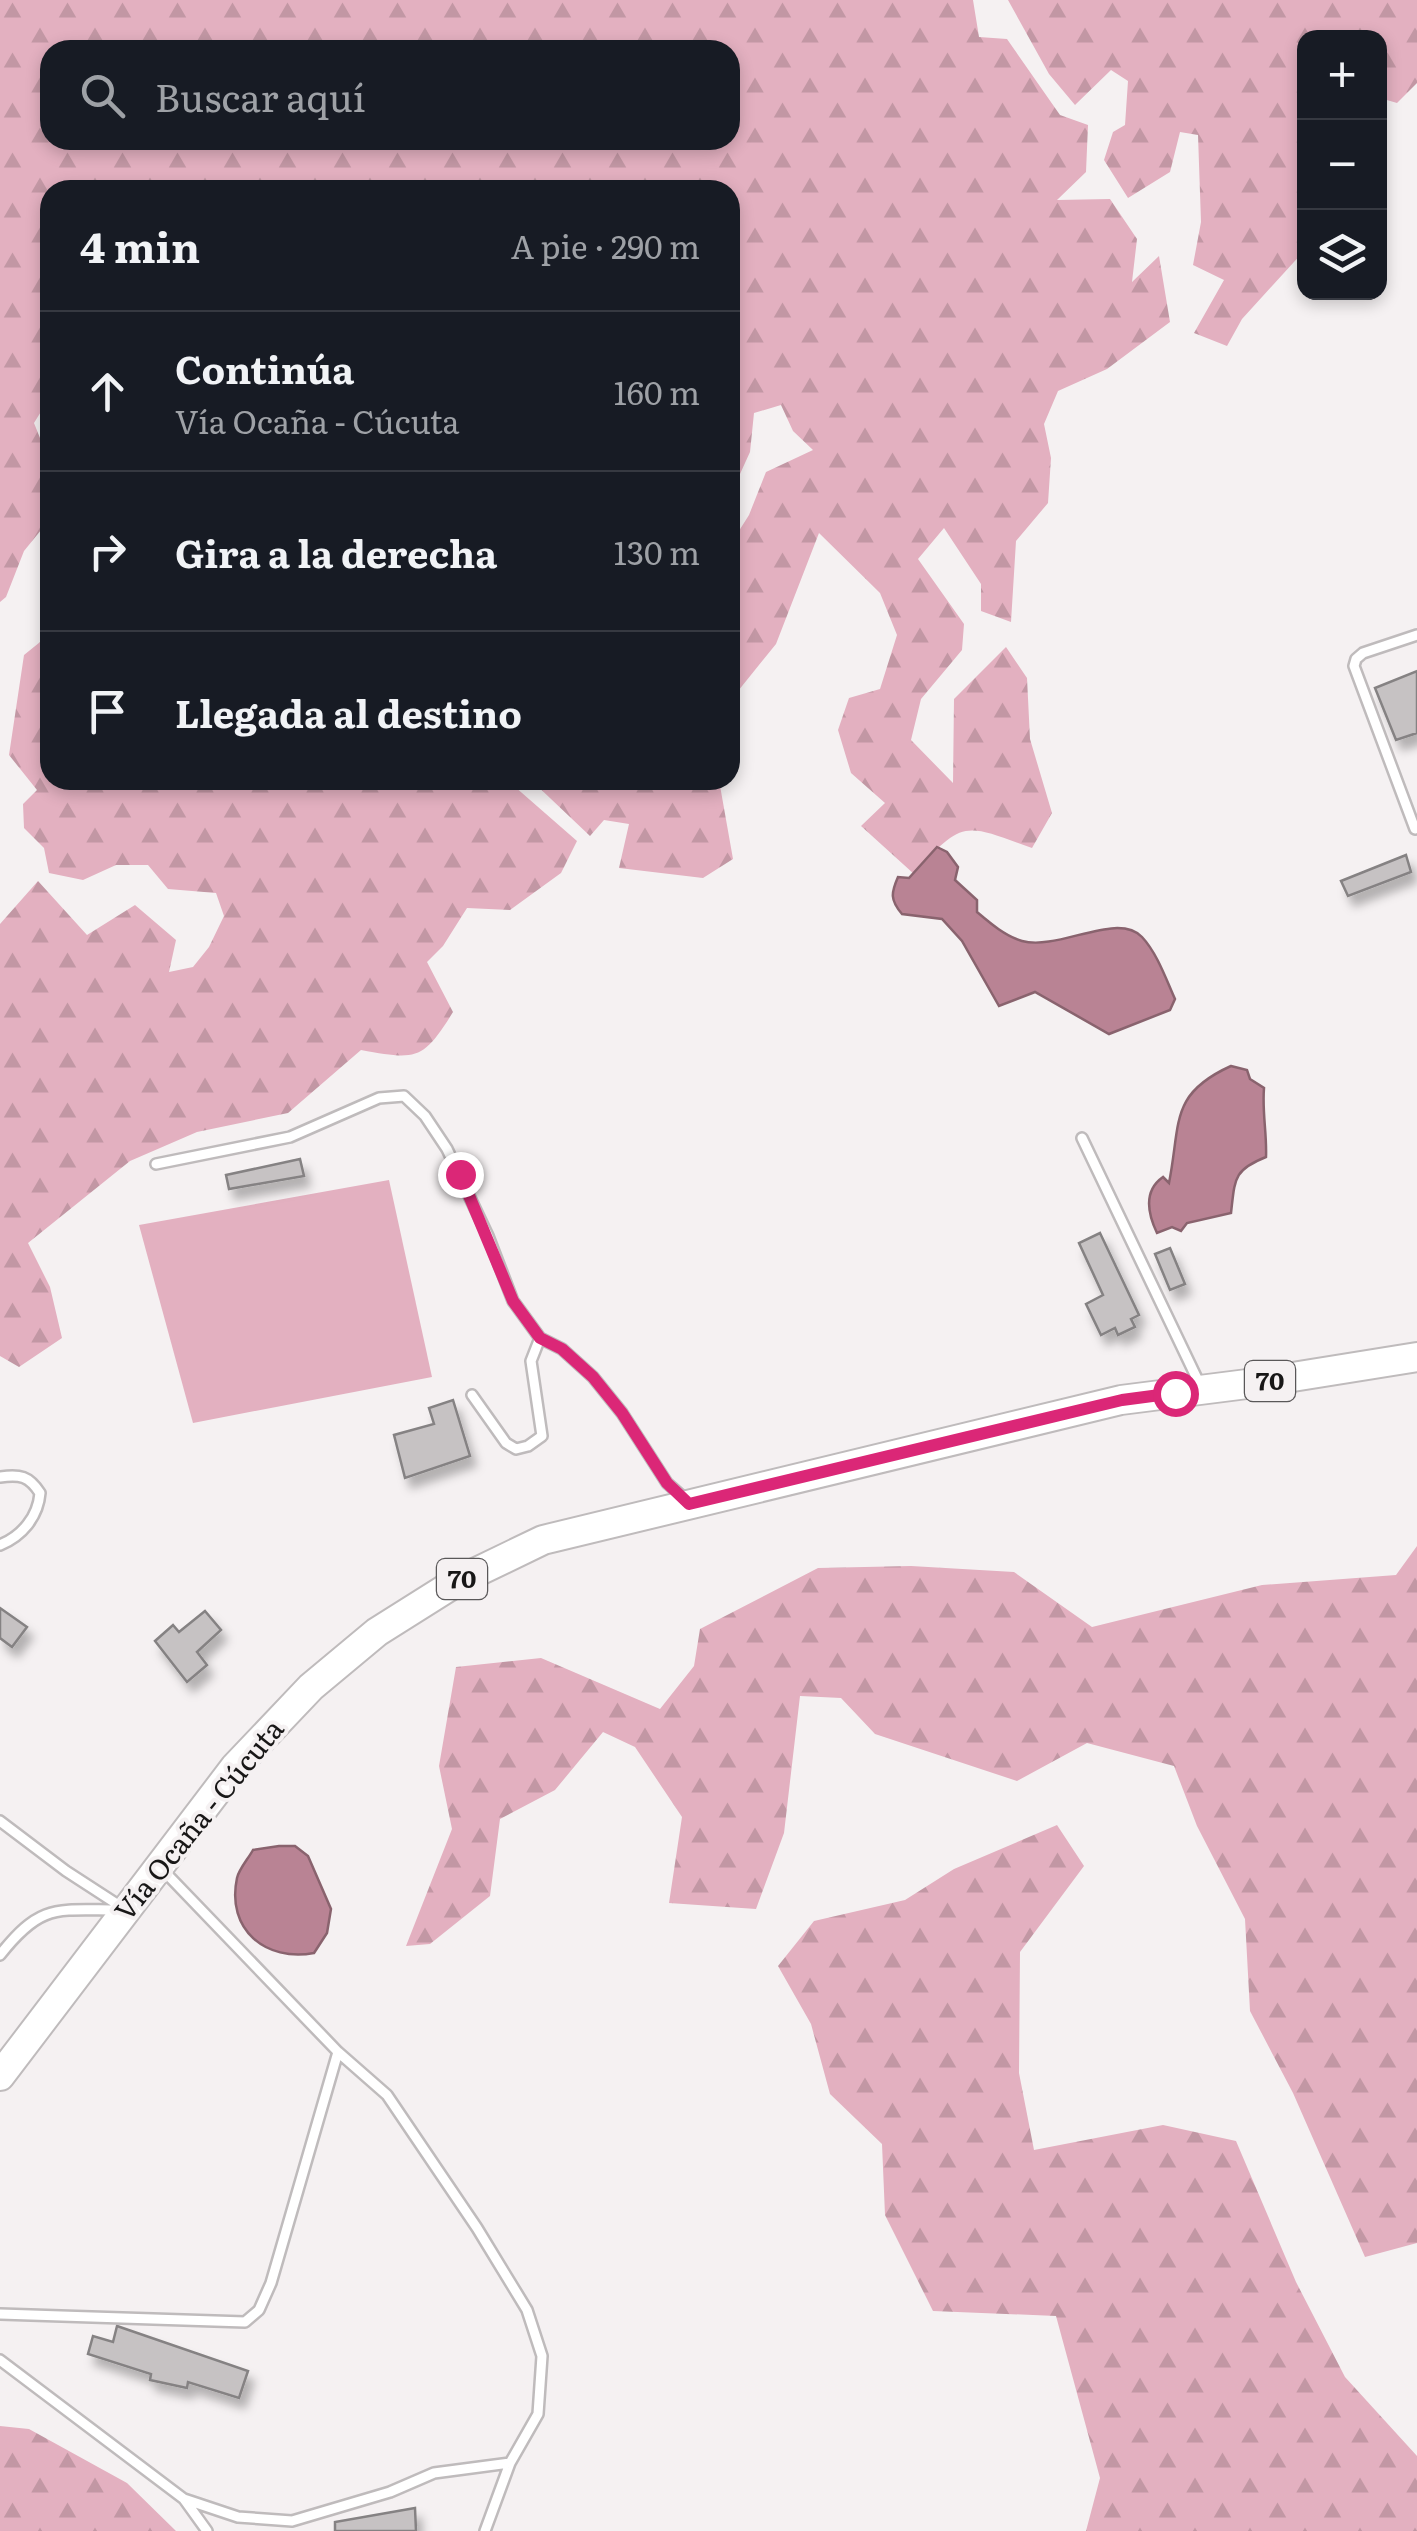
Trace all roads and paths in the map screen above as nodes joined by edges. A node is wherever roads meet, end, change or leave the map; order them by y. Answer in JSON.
{"nodes":[{"id":1,"x":1417,"y":635,"type":"edge"},
{"id":2,"x":1415,"y":829,"type":"edge"},
{"id":3,"x":1082,"y":1138,"type":"dead end"},
{"id":4,"x":156,"y":1164,"type":"dead end"},
{"id":5,"x":540,"y":1338,"type":"junction"},
{"id":6,"x":1417,"y":1357,"type":"edge"},
{"id":7,"x":1202,"y":1390,"type":"junction"},
{"id":8,"x":472,"y":1395,"type":"dead end"},
{"id":9,"x":0,"y":1477,"type":"edge"},
{"id":10,"x":689,"y":1504,"type":"junction"},
{"id":11,"x":0,"y":1546,"type":"edge"},
{"id":12,"x":0,"y":1821,"type":"edge"},
{"id":13,"x":158,"y":1866,"type":"junction"},
{"id":14,"x":126,"y":1910,"type":"junction"},
{"id":15,"x":0,"y":1955,"type":"edge"},
{"id":16,"x":338,"y":2052,"type":"junction"},
{"id":17,"x":8,"y":2059,"type":"edge"},
{"id":18,"x":0,"y":2314,"type":"edge"},
{"id":19,"x":0,"y":2360,"type":"edge"},
{"id":20,"x":510,"y":2463,"type":"junction"},
{"id":21,"x":184,"y":2499,"type":"junction"},
{"id":22,"x":207,"y":2531,"type":"edge"},
{"id":23,"x":485,"y":2531,"type":"edge"}],
"edges":[{"from":1,"to":2,"type":"lane"},
{"from":3,"to":7,"type":"lane"},
{"from":4,"to":5,"type":"lane"},
{"from":5,"to":8,"type":"lane"},
{"from":5,"to":10,"type":"lane"},
{"from":6,"to":7,"type":"main road","name":"Vía Ocaña - Cúcuta","number":"70"},
{"from":7,"to":10,"type":"main road","name":"Vía Ocaña - Cúcuta","number":"70"},
{"from":9,"to":11,"type":"lane"},
{"from":10,"to":13,"type":"main road","name":"Vía Ocaña - Cúcuta","number":"70"},
{"from":12,"to":14,"type":"lane"},
{"from":13,"to":14,"type":"main road","name":"Vía Ocaña - Cúcuta","number":"70"},
{"from":13,"to":16,"type":"lane"},
{"from":14,"to":15,"type":"lane"},
{"from":14,"to":17,"type":"main road","name":"Vía Ocaña - Cúcuta","number":"70"},
{"from":16,"to":18,"type":"lane"},
{"from":16,"to":20,"type":"lane"},
{"from":19,"to":21,"type":"lane"},
{"from":20,"to":21,"type":"lane"},
{"from":20,"to":23,"type":"lane"},
{"from":21,"to":22,"type":"lane"}]}
